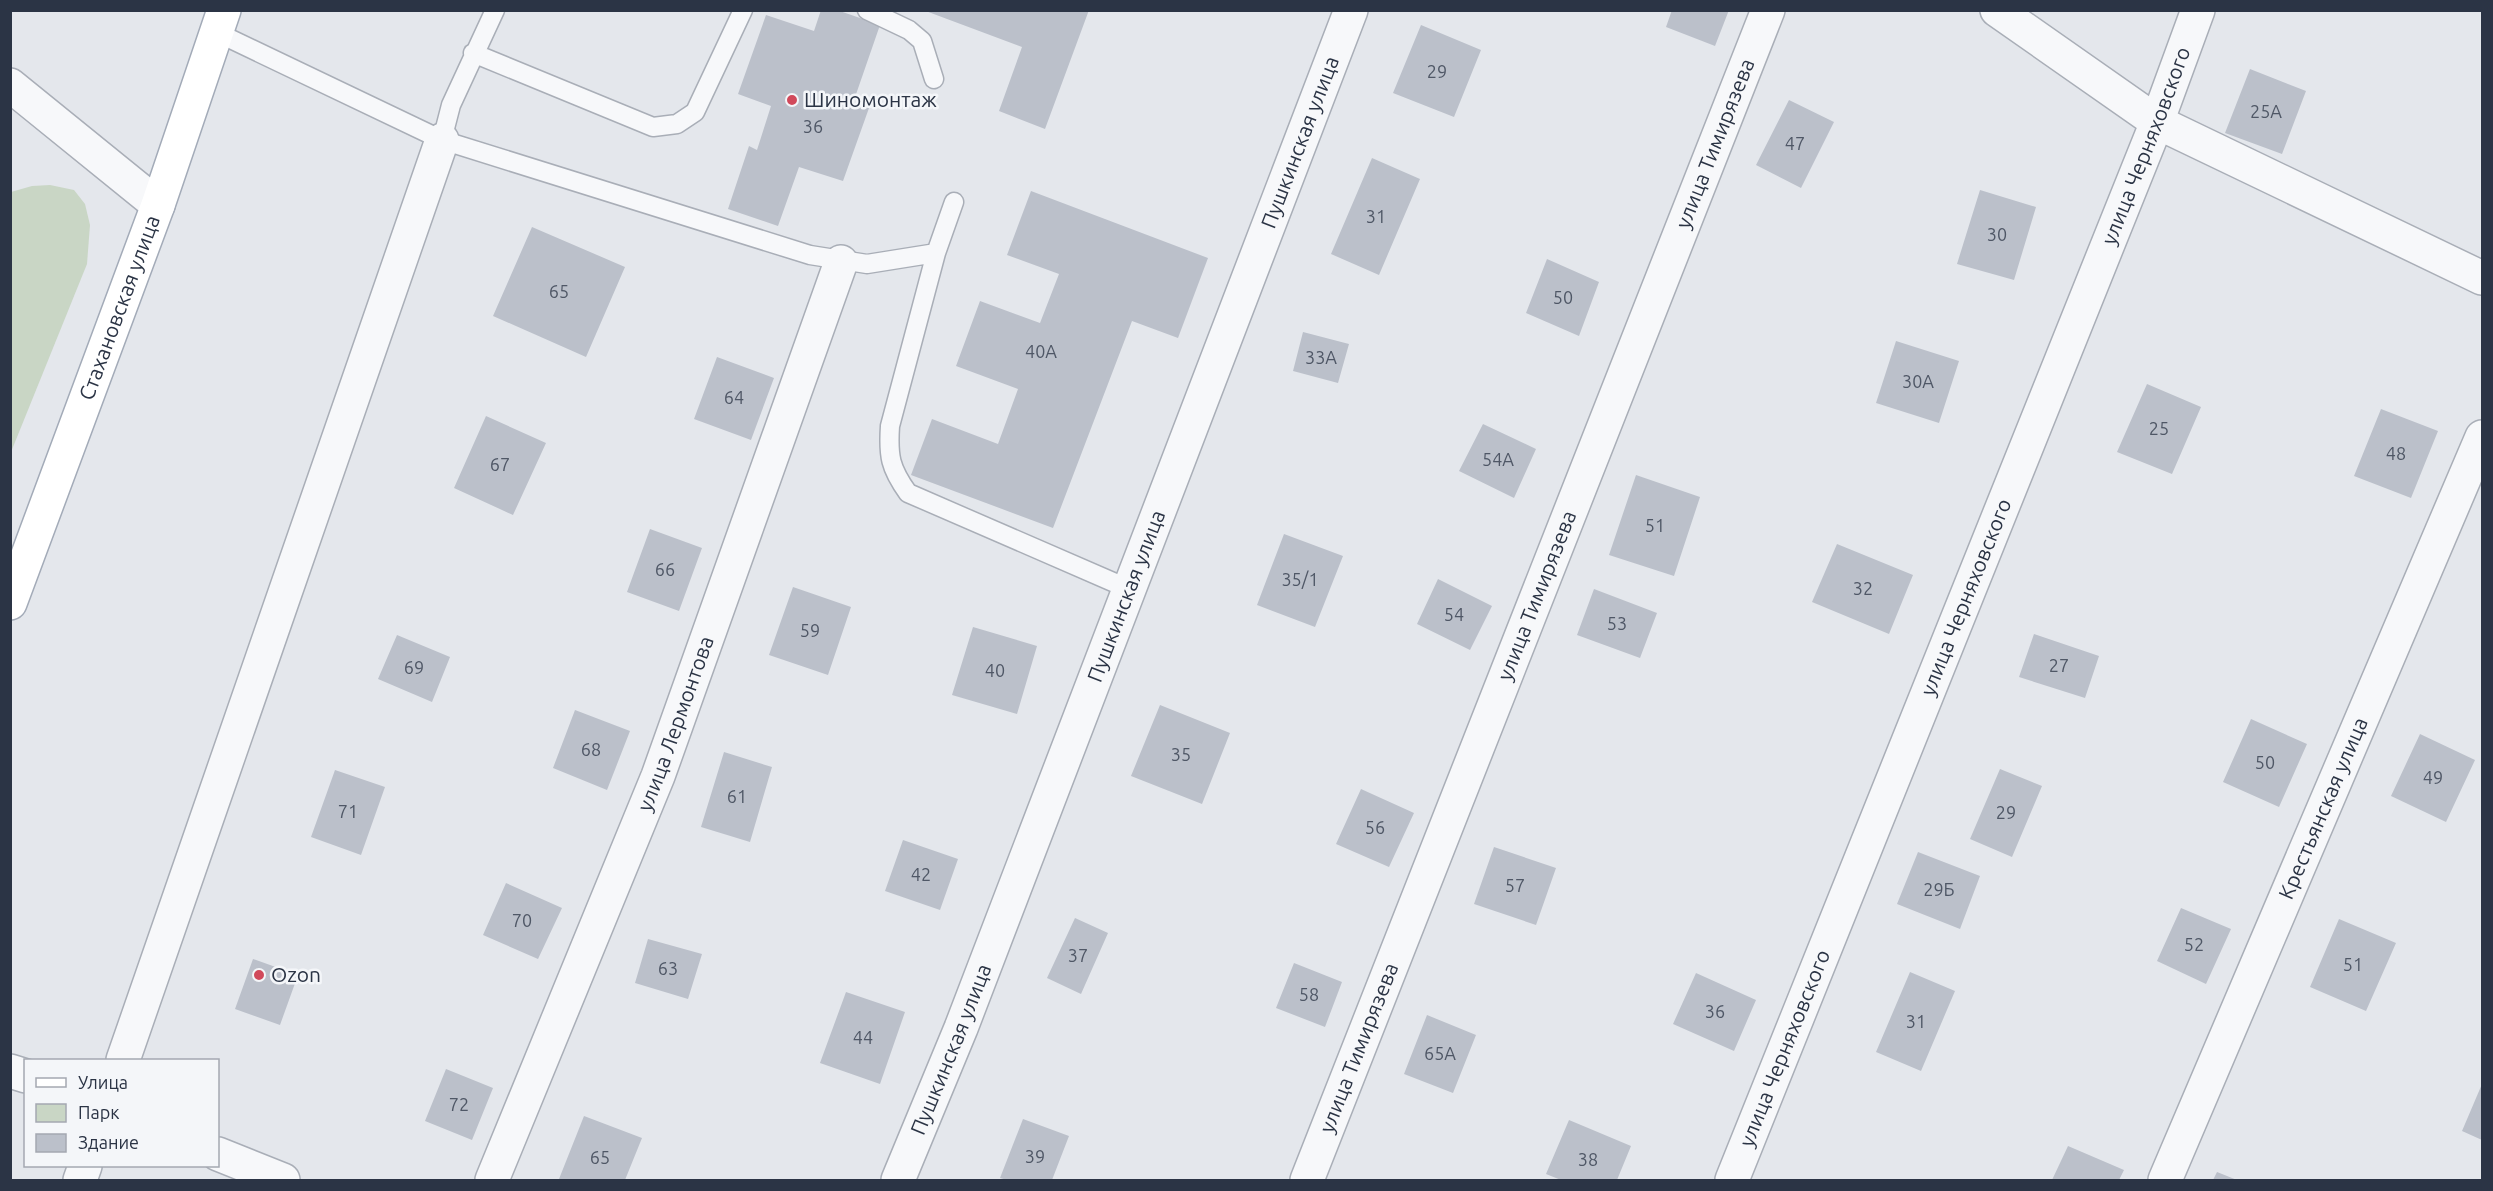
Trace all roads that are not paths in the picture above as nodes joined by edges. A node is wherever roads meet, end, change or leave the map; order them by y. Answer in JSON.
{"nodes":[{"id":1,"x":495,"y":10,"type":"edge"},
{"id":2,"x":743,"y":10,"type":"edge"},
{"id":3,"x":867,"y":10,"type":"edge"},
{"id":4,"x":1351,"y":10,"type":"edge"},
{"id":5,"x":1768,"y":10,"type":"edge"},
{"id":6,"x":1997,"y":10,"type":"edge"},
{"id":7,"x":2198,"y":10,"type":"edge"},
{"id":8,"x":220,"y":21,"type":"edge"},
{"id":9,"x":473,"y":53,"type":"junction"},
{"id":10,"x":934,"y":78,"type":"dead end"},
{"id":11,"x":10,"y":85,"type":"edge"},
{"id":12,"x":2157,"y":122,"type":"junction"},
{"id":13,"x":442,"y":140,"type":"junction"},
{"id":14,"x":954,"y":202,"type":"dead end"},
{"id":15,"x":158,"y":205,"type":"junction"},
{"id":16,"x":936,"y":254,"type":"junction"},
{"id":17,"x":841,"y":262,"type":"junction"},
{"id":18,"x":2482,"y":278,"type":"edge"},
{"id":19,"x":2482,"y":437,"type":"edge"},
{"id":20,"x":1129,"y":590,"type":"junction"},
{"id":21,"x":10,"y":603,"type":"edge"},
{"id":22,"x":123,"y":1059,"type":"edge"},
{"id":23,"x":219,"y":1154,"type":"edge"},
{"id":24,"x":283,"y":1180,"type":"edge"},
{"id":25,"x":492,"y":1180,"type":"edge"},
{"id":26,"x":898,"y":1180,"type":"edge"},
{"id":27,"x":1307,"y":1180,"type":"edge"},
{"id":28,"x":1732,"y":1180,"type":"edge"},
{"id":29,"x":2165,"y":1180,"type":"edge"}],
"edges":[{"from":1,"to":9,"type":"lane"},
{"from":2,"to":9,"type":"lane"},
{"from":3,"to":10,"type":"lane"},
{"from":4,"to":20,"type":"street","name":"Пушкинская улица"},
{"from":5,"to":27,"type":"street","name":"улица Тимирязева"},
{"from":6,"to":12,"type":"street"},
{"from":7,"to":12,"type":"street","name":"улица Черняховского"},
{"from":8,"to":13,"type":"lane"},
{"from":8,"to":15,"type":"main road","name":"Стахановская улица"},
{"from":9,"to":13,"type":"lane"},
{"from":11,"to":15,"type":"street"},
{"from":12,"to":18,"type":"street"},
{"from":12,"to":28,"type":"street","name":"улица Черняховского"},
{"from":13,"to":17,"type":"lane"},
{"from":13,"to":22,"type":"street"},
{"from":14,"to":16,"type":"lane"},
{"from":15,"to":21,"type":"main road","name":"Стахановская улица"},
{"from":16,"to":17,"type":"lane"},
{"from":16,"to":20,"type":"lane"},
{"from":17,"to":25,"type":"street","name":"улица Лермонтова"},
{"from":19,"to":29,"type":"street","name":"Крестьянская улица"},
{"from":20,"to":26,"type":"street","name":"Пушкинская улица"},
{"from":23,"to":24,"type":"street"}]}
